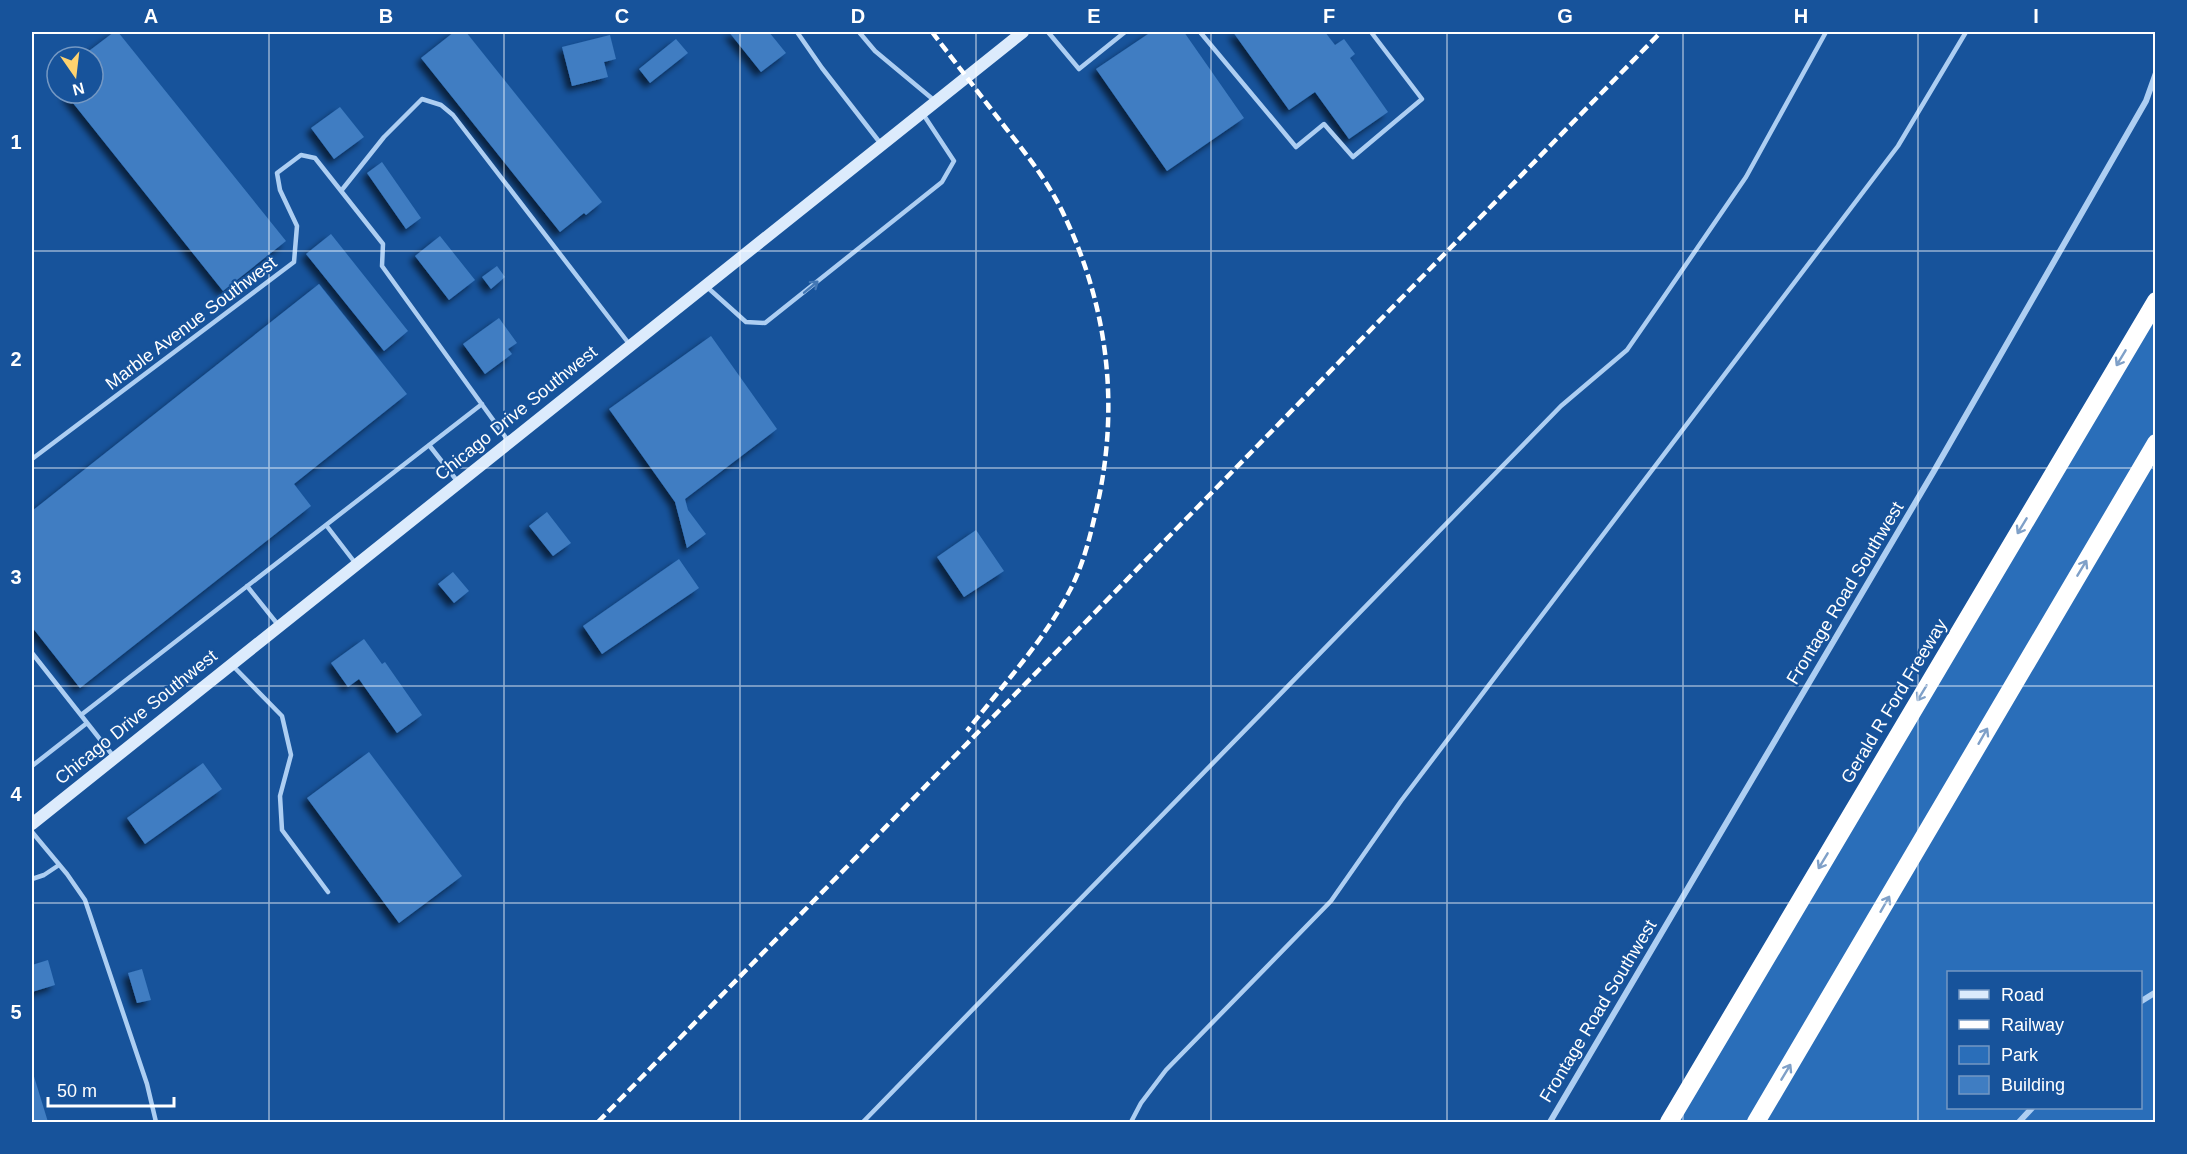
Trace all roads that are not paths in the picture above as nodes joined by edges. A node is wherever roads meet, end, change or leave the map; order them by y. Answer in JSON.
{"nodes":[{"id":1,"x":797,"y":32,"type":"edge"},
{"id":2,"x":859,"y":32,"type":"edge"},
{"id":3,"x":1023,"y":32,"type":"edge"},
{"id":4,"x":1048,"y":32,"type":"edge"},
{"id":5,"x":1125,"y":32,"type":"edge"},
{"id":6,"x":1200,"y":32,"type":"edge"},
{"id":7,"x":1371,"y":32,"type":"edge"},
{"id":8,"x":1826,"y":32,"type":"edge"},
{"id":9,"x":1966,"y":32,"type":"edge"},
{"id":10,"x":2156,"y":73,"type":"edge"},
{"id":11,"x":935,"y":101,"type":"junction"},
{"id":12,"x":922,"y":111,"type":"junction"},
{"id":13,"x":881,"y":144,"type":"junction"},
{"id":14,"x":341,"y":191,"type":"junction"},
{"id":15,"x":704,"y":285,"type":"junction"},
{"id":16,"x":2153,"y":304,"type":"edge"},
{"id":17,"x":630,"y":345,"type":"junction"},
{"id":18,"x":482,"y":404,"type":"junction"},
{"id":19,"x":509,"y":442,"type":"junction"},
{"id":20,"x":429,"y":445,"type":"junction"},
{"id":21,"x":2154,"y":446,"type":"edge"},
{"id":22,"x":32,"y":459,"type":"edge"},
{"id":23,"x":458,"y":482,"type":"junction"},
{"id":24,"x":326,"y":525,"type":"junction"},
{"id":25,"x":356,"y":564,"type":"junction"},
{"id":26,"x":247,"y":586,"type":"junction"},
{"id":27,"x":279,"y":626,"type":"junction"},
{"id":28,"x":32,"y":653,"type":"edge"},
{"id":29,"x":231,"y":664,"type":"junction"},
{"id":30,"x":81,"y":715,"type":"junction"},
{"id":31,"x":87,"y":723,"type":"junction"},
{"id":32,"x":115,"y":757,"type":"junction"},
{"id":33,"x":32,"y":766,"type":"edge"},
{"id":34,"x":32,"y":824,"type":"edge"},
{"id":35,"x":32,"y":832,"type":"edge"},
{"id":36,"x":59,"y":865,"type":"junction"},
{"id":37,"x":32,"y":879,"type":"edge"},
{"id":38,"x":327,"y":892,"type":"dead end"},
{"id":39,"x":2156,"y":992,"type":"edge"},
{"id":40,"x":2142,"y":1001,"type":"edge"},
{"id":41,"x":2030,"y":1109,"type":"edge"},
{"id":42,"x":156,"y":1122,"type":"edge"},
{"id":43,"x":863,"y":1122,"type":"edge"},
{"id":44,"x":1131,"y":1122,"type":"edge"},
{"id":45,"x":1550,"y":1122,"type":"edge"},
{"id":46,"x":1669,"y":1122,"type":"edge"},
{"id":47,"x":1756,"y":1122,"type":"edge"},
{"id":48,"x":2019,"y":1122,"type":"edge"}],
"edges":[{"from":1,"to":13,"type":"lane"},
{"from":2,"to":11,"type":"lane"},
{"from":3,"to":11,"type":"main road","name":"Chicago Drive Southwest"},
{"from":4,"to":5,"type":"lane"},
{"from":6,"to":7,"type":"lane"},
{"from":8,"to":43,"type":"lane"},
{"from":9,"to":44,"type":"lane"},
{"from":10,"to":45,"type":"street","name":"Frontage Road Southwest"},
{"from":11,"to":12,"type":"main road","name":"Chicago Drive Southwest"},
{"from":12,"to":13,"type":"main road","name":"Chicago Drive Southwest"},
{"from":15,"to":12,"type":"lane","one_way":true},
{"from":13,"to":15,"type":"main road","name":"Chicago Drive Southwest"},
{"from":14,"to":17,"type":"lane"},
{"from":14,"to":18,"type":"lane","name":"Marble Avenue Southwest"},
{"from":14,"to":22,"type":"lane","name":"Marble Avenue Southwest"},
{"from":15,"to":17,"type":"main road","name":"Chicago Drive Southwest"},
{"from":16,"to":46,"type":"highway","name":"Gerald R Ford Freeway","one_way":true},
{"from":17,"to":19,"type":"main road","name":"Chicago Drive Southwest"},
{"from":18,"to":19,"type":"lane","name":"Marble Avenue Southwest"},
{"from":18,"to":20,"type":"lane"},
{"from":19,"to":23,"type":"main road","name":"Chicago Drive Southwest"},
{"from":20,"to":23,"type":"lane"},
{"from":20,"to":24,"type":"lane"},
{"from":47,"to":21,"type":"highway","one_way":true},
{"from":23,"to":25,"type":"main road","name":"Chicago Drive Southwest"},
{"from":24,"to":25,"type":"lane"},
{"from":24,"to":26,"type":"lane"},
{"from":25,"to":27,"type":"main road","name":"Chicago Drive Southwest"},
{"from":26,"to":27,"type":"lane"},
{"from":26,"to":30,"type":"lane"},
{"from":27,"to":29,"type":"main road","name":"Chicago Drive Southwest"},
{"from":28,"to":30,"type":"lane"},
{"from":29,"to":32,"type":"main road","name":"Chicago Drive Southwest"},
{"from":29,"to":38,"type":"lane"},
{"from":30,"to":31,"type":"lane"},
{"from":31,"to":32,"type":"lane"},
{"from":31,"to":33,"type":"lane"},
{"from":32,"to":34,"type":"main road","name":"Chicago Drive Southwest"},
{"from":35,"to":36,"type":"lane"},
{"from":36,"to":37,"type":"lane"},
{"from":36,"to":42,"type":"lane"},
{"from":39,"to":40,"type":"street"},
{"from":41,"to":48,"type":"street"}]}
